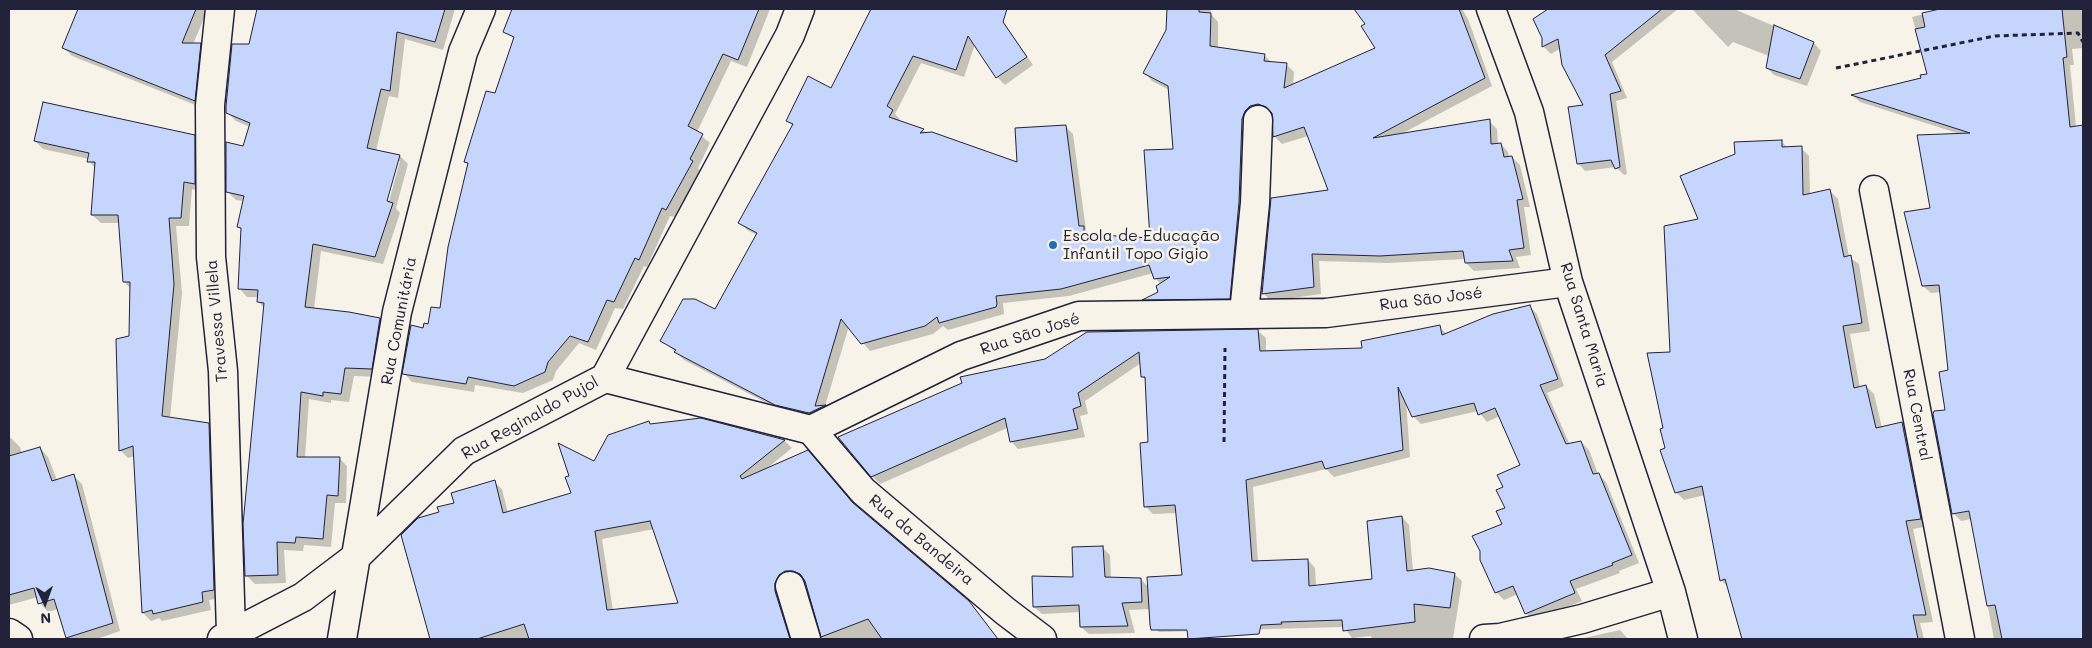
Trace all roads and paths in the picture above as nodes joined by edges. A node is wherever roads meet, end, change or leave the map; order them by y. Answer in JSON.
{"nodes":[{"id":1,"x":220,"y":9,"type":"edge"},
{"id":2,"x":481,"y":9,"type":"edge"},
{"id":3,"x":800,"y":9,"type":"edge"},
{"id":4,"x":1490,"y":9,"type":"edge"},
{"id":5,"x":2083,"y":42,"type":"edge"},
{"id":6,"x":1836,"y":68,"type":"dead end"},
{"id":7,"x":1258,"y":120,"type":"dead end"},
{"id":8,"x":1874,"y":190,"type":"dead end"},
{"id":9,"x":1568,"y":282,"type":"junction"},
{"id":10,"x":1234,"y":313,"type":"junction"},
{"id":11,"x":605,"y":378,"type":"junction"},
{"id":12,"x":811,"y":430,"type":"junction"},
{"id":13,"x":1224,"y":442,"type":"dead end"},
{"id":14,"x":358,"y":556,"type":"junction"},
{"id":15,"x":790,"y":586,"type":"dead end"},
{"id":16,"x":1671,"y":592,"type":"junction"},
{"id":17,"x":9,"y":633,"type":"edge"},
{"id":18,"x":227,"y":636,"type":"edge"},
{"id":19,"x":18,"y":639,"type":"edge"},
{"id":20,"x":342,"y":639,"type":"edge"},
{"id":21,"x":806,"y":639,"type":"edge"},
{"id":22,"x":1042,"y":639,"type":"edge"},
{"id":23,"x":1484,"y":639,"type":"edge"},
{"id":24,"x":1683,"y":639,"type":"edge"},
{"id":25,"x":1960,"y":639,"type":"edge"}],
"edges":[{"from":1,"to":18,"type":"street","name":"Travessa Villela"},
{"from":2,"to":14,"type":"street","name":"Rua Comunitária"},
{"from":3,"to":11,"type":"street","name":"Rua Reginaldo Pujol"},
{"from":4,"to":9,"type":"street","name":"Rua Santa Maria"},
{"from":5,"to":6,"type":"path"},
{"from":7,"to":10,"type":"street"},
{"from":8,"to":25,"type":"street","name":"Rua Central"},
{"from":9,"to":10,"type":"street","name":"Rua São José"},
{"from":9,"to":16,"type":"street","name":"Rua Santa Maria"},
{"from":10,"to":12,"type":"street","name":"Rua São José"},
{"from":10,"to":13,"type":"path"},
{"from":11,"to":12,"type":"street"},
{"from":11,"to":14,"type":"street","name":"Rua Reginaldo Pujol"},
{"from":12,"to":22,"type":"street","name":"Rua da Bandeira"},
{"from":14,"to":18,"type":"street","name":"Rua Reginaldo Pujol"},
{"from":14,"to":20,"type":"street","name":"Rua Comunitária"},
{"from":15,"to":21,"type":"street"},
{"from":16,"to":23,"type":"street"},
{"from":16,"to":24,"type":"street","name":"Rua Santa Maria"},
{"from":17,"to":19,"type":"street"}]}
